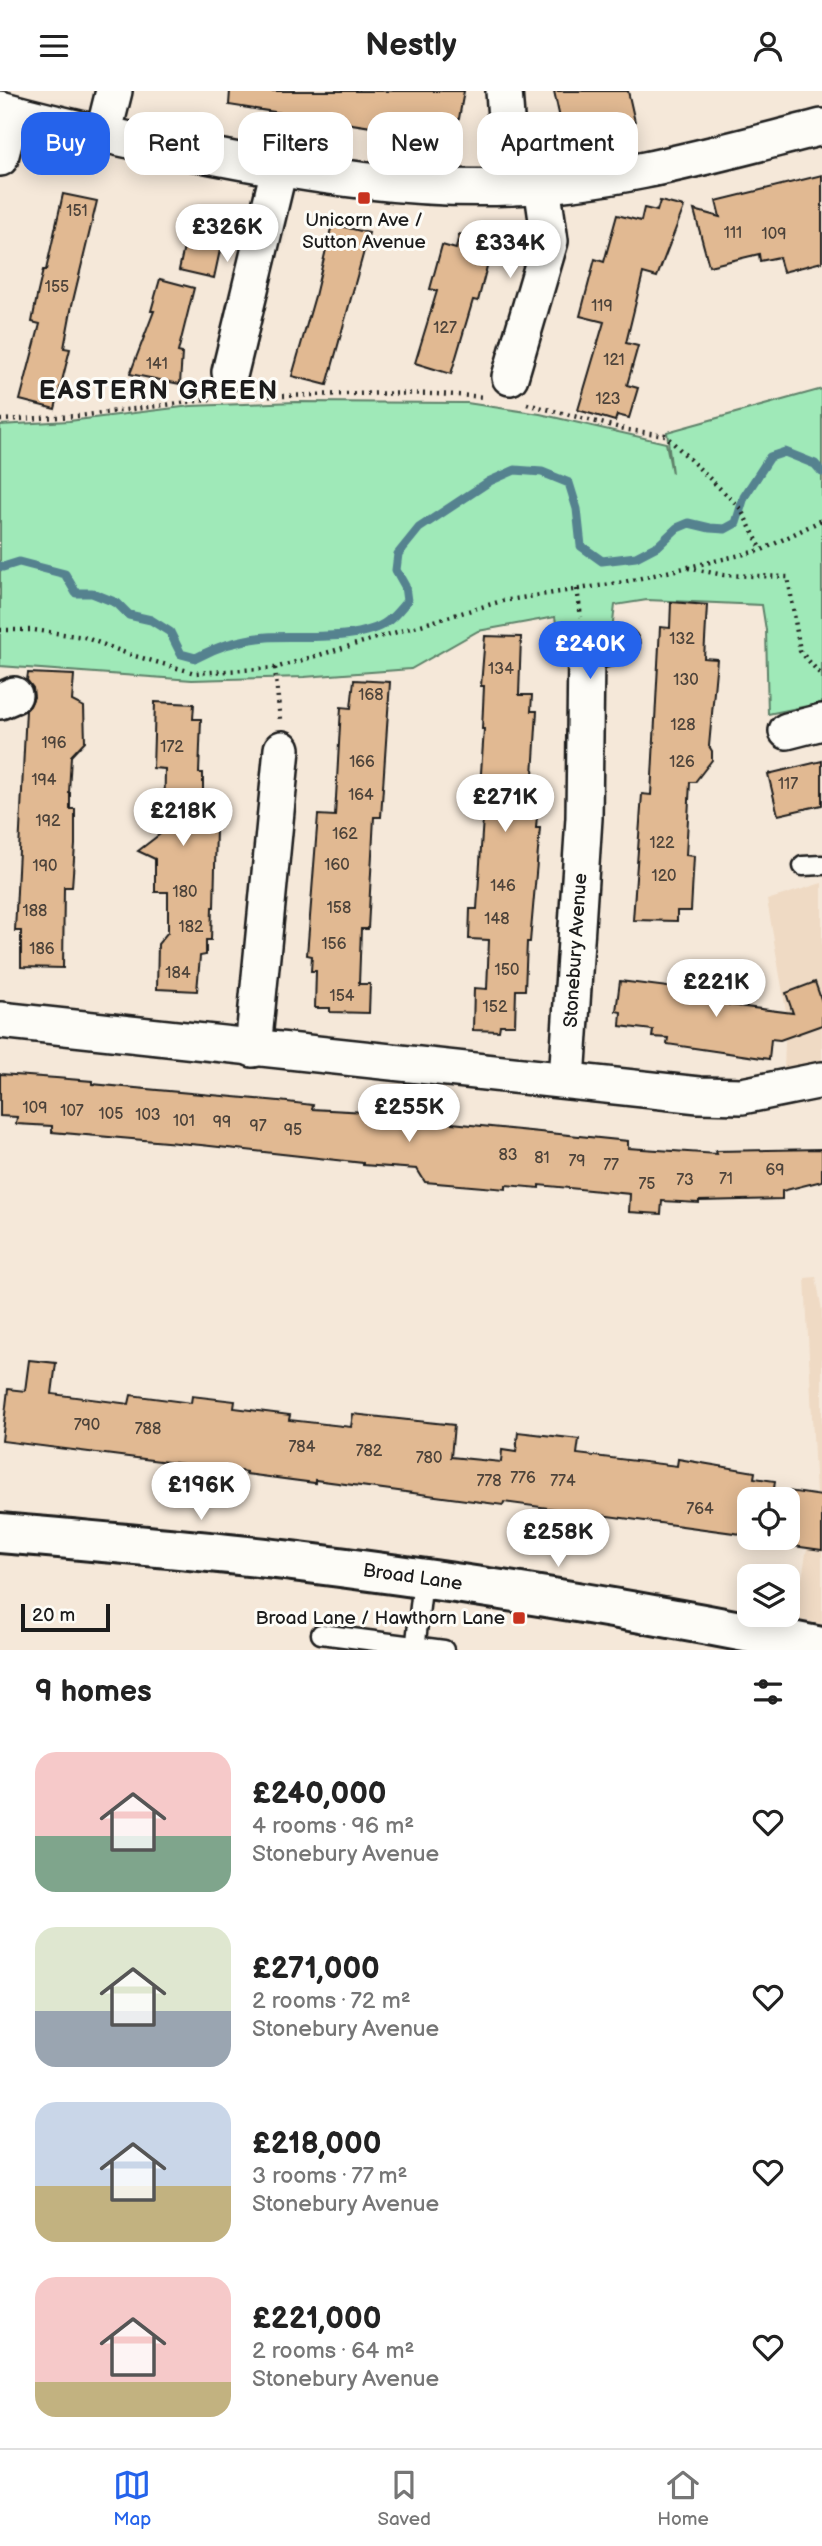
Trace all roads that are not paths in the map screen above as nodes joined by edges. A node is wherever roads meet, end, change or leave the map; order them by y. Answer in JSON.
{"nodes":[{"id":1,"x":114,"y":91,"type":"edge"},
{"id":2,"x":504,"y":91,"type":"edge"},
{"id":3,"x":6,"y":111,"type":"edge"},
{"id":4,"x":109,"y":112,"type":"edge"},
{"id":5,"x":822,"y":127,"type":"edge"},
{"id":6,"x":110,"y":136,"type":"edge"},
{"id":7,"x":0,"y":158,"type":"edge"},
{"id":8,"x":238,"y":161,"type":"edge"},
{"id":9,"x":278,"y":175,"type":"edge"},
{"id":10,"x":320,"y":175,"type":"edge"},
{"id":11,"x":527,"y":186,"type":"junction"},
{"id":12,"x":230,"y":389,"type":"road end"},
{"id":13,"x":507,"y":392,"type":"road end"},
{"id":14,"x":621,"y":645,"type":"dead end"},
{"id":15,"x":822,"y":722,"type":"edge"},
{"id":16,"x":787,"y":731,"type":"dead end"},
{"id":17,"x":283,"y":744,"type":"road end"},
{"id":18,"x":822,"y":865,"type":"edge"},
{"id":19,"x":803,"y":866,"type":"dead end"},
{"id":20,"x":0,"y":1020,"type":"edge"},
{"id":21,"x":253,"y":1049,"type":"junction"},
{"id":22,"x":567,"y":1080,"type":"junction"},
{"id":23,"x":822,"y":1080,"type":"edge"},
{"id":24,"x":0,"y":1533,"type":"edge"},
{"id":25,"x":423,"y":1580,"type":"junction"},
{"id":26,"x":321,"y":1634,"type":"dead end"},
{"id":27,"x":711,"y":1637,"type":"edge"},
{"id":28,"x":822,"y":1647,"type":"edge"},
{"id":29,"x":415,"y":1648,"type":"edge"},
{"id":30,"x":444,"y":1650,"type":"edge"}],
"edges":[{"from":1,"to":4,"type":"street"},
{"from":2,"to":11,"type":"street"},
{"from":3,"to":7,"type":"street"},
{"from":5,"to":11,"type":"street"},
{"from":6,"to":8,"type":"street"},
{"from":9,"to":12,"type":"street"},
{"from":10,"to":11,"type":"street"},
{"from":11,"to":13,"type":"street"},
{"from":14,"to":22,"type":"street","name":"Stonebury Avenue"},
{"from":15,"to":16,"type":"street"},
{"from":17,"to":21,"type":"street"},
{"from":18,"to":19,"type":"lane"},
{"from":20,"to":21,"type":"street"},
{"from":21,"to":22,"type":"street"},
{"from":22,"to":23,"type":"street"},
{"from":24,"to":25,"type":"street","name":"Broad Lane"},
{"from":25,"to":27,"type":"street","name":"Broad Lane"},
{"from":25,"to":29,"type":"lane"},
{"from":26,"to":29,"type":"lane"},
{"from":27,"to":28,"type":"street","name":"Broad Lane"},
{"from":29,"to":30,"type":"lane"}]}
